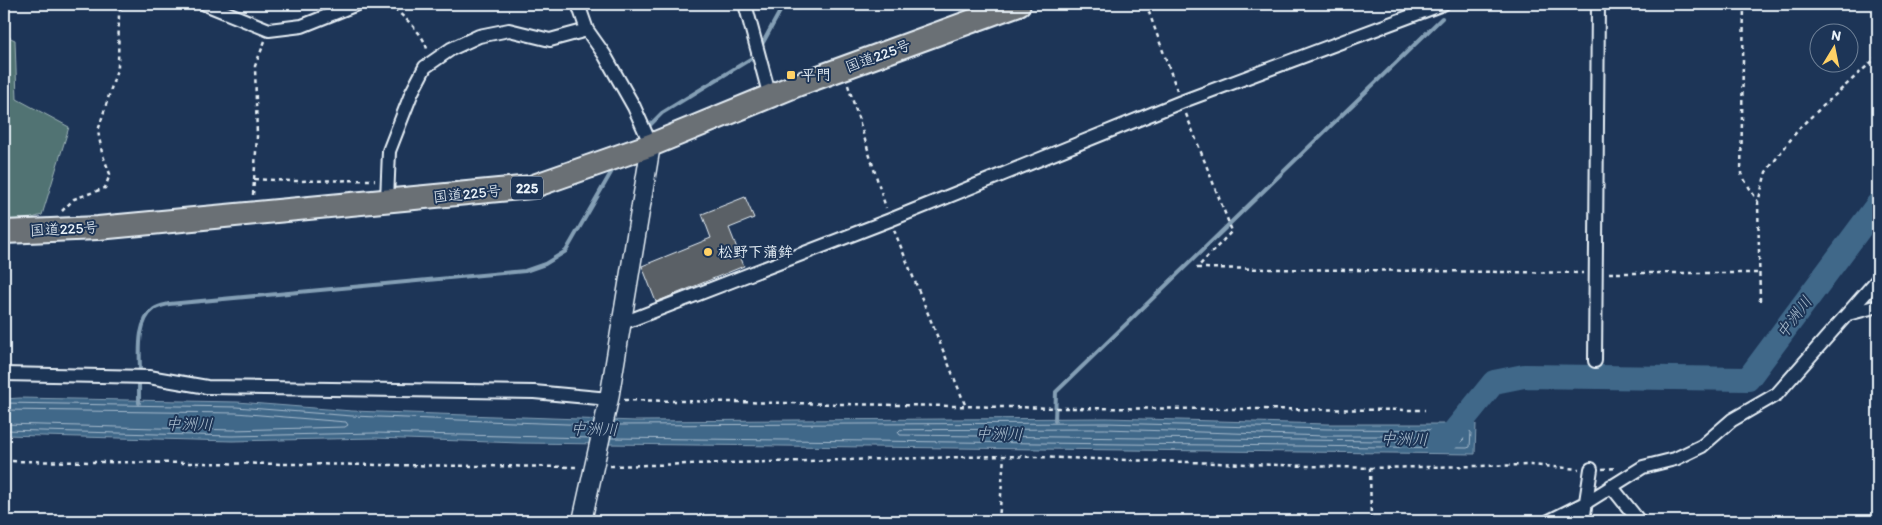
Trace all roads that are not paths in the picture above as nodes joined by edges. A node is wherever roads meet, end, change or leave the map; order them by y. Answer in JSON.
{"nodes":[{"id":1,"x":205,"y":4,"type":"edge"},
{"id":2,"x":357,"y":4,"type":"edge"},
{"id":3,"x":578,"y":4,"type":"edge"},
{"id":4,"x":745,"y":4,"type":"edge"},
{"id":5,"x":1018,"y":4,"type":"edge"},
{"id":6,"x":1443,"y":4,"type":"edge"},
{"id":7,"x":1598,"y":4,"type":"edge"},
{"id":8,"x":586,"y":30,"type":"junction"},
{"id":9,"x":770,"y":97,"type":"junction"},
{"id":10,"x":651,"y":145,"type":"junction"},
{"id":11,"x":388,"y":190,"type":"junction"},
{"id":12,"x":4,"y":232,"type":"edge"},
{"id":13,"x":1878,"y":279,"type":"edge"},
{"id":14,"x":1878,"y":306,"type":"edge"},
{"id":15,"x":1848,"y":314,"type":"junction"},
{"id":16,"x":623,"y":323,"type":"junction"},
{"id":17,"x":1596,"y":361,"type":"dead end"},
{"id":18,"x":4,"y":374,"type":"edge"},
{"id":19,"x":608,"y":402,"type":"junction"},
{"id":20,"x":1591,"y":469,"type":"road end"},
{"id":21,"x":1611,"y":486,"type":"junction"},
{"id":22,"x":1587,"y":502,"type":"junction"},
{"id":23,"x":582,"y":521,"type":"edge"},
{"id":24,"x":1549,"y":521,"type":"edge"},
{"id":25,"x":1583,"y":521,"type":"edge"},
{"id":26,"x":1639,"y":521,"type":"edge"}],
"edges":[{"from":1,"to":2,"type":"street"},
{"from":3,"to":8,"type":"street"},
{"from":4,"to":9,"type":"street"},
{"from":5,"to":9,"type":"highway","name":"国道225号","number":"225"},
{"from":6,"to":16,"type":"street"},
{"from":7,"to":17,"type":"street"},
{"from":8,"to":10,"type":"street"},
{"from":8,"to":11,"type":"street"},
{"from":9,"to":10,"type":"highway","name":"国道225号","number":"225"},
{"from":10,"to":11,"type":"highway","name":"国道225号","number":"225"},
{"from":10,"to":16,"type":"street"},
{"from":11,"to":12,"type":"highway","name":"国道225号","number":"225"},
{"from":13,"to":15,"type":"street"},
{"from":14,"to":15,"type":"street"},
{"from":15,"to":21,"type":"street"},
{"from":16,"to":19,"type":"street"},
{"from":18,"to":19,"type":"street"},
{"from":19,"to":23,"type":"street"},
{"from":20,"to":22,"type":"street"},
{"from":21,"to":22,"type":"street"},
{"from":21,"to":26,"type":"street"},
{"from":22,"to":24,"type":"street"},
{"from":22,"to":25,"type":"street"}]}
